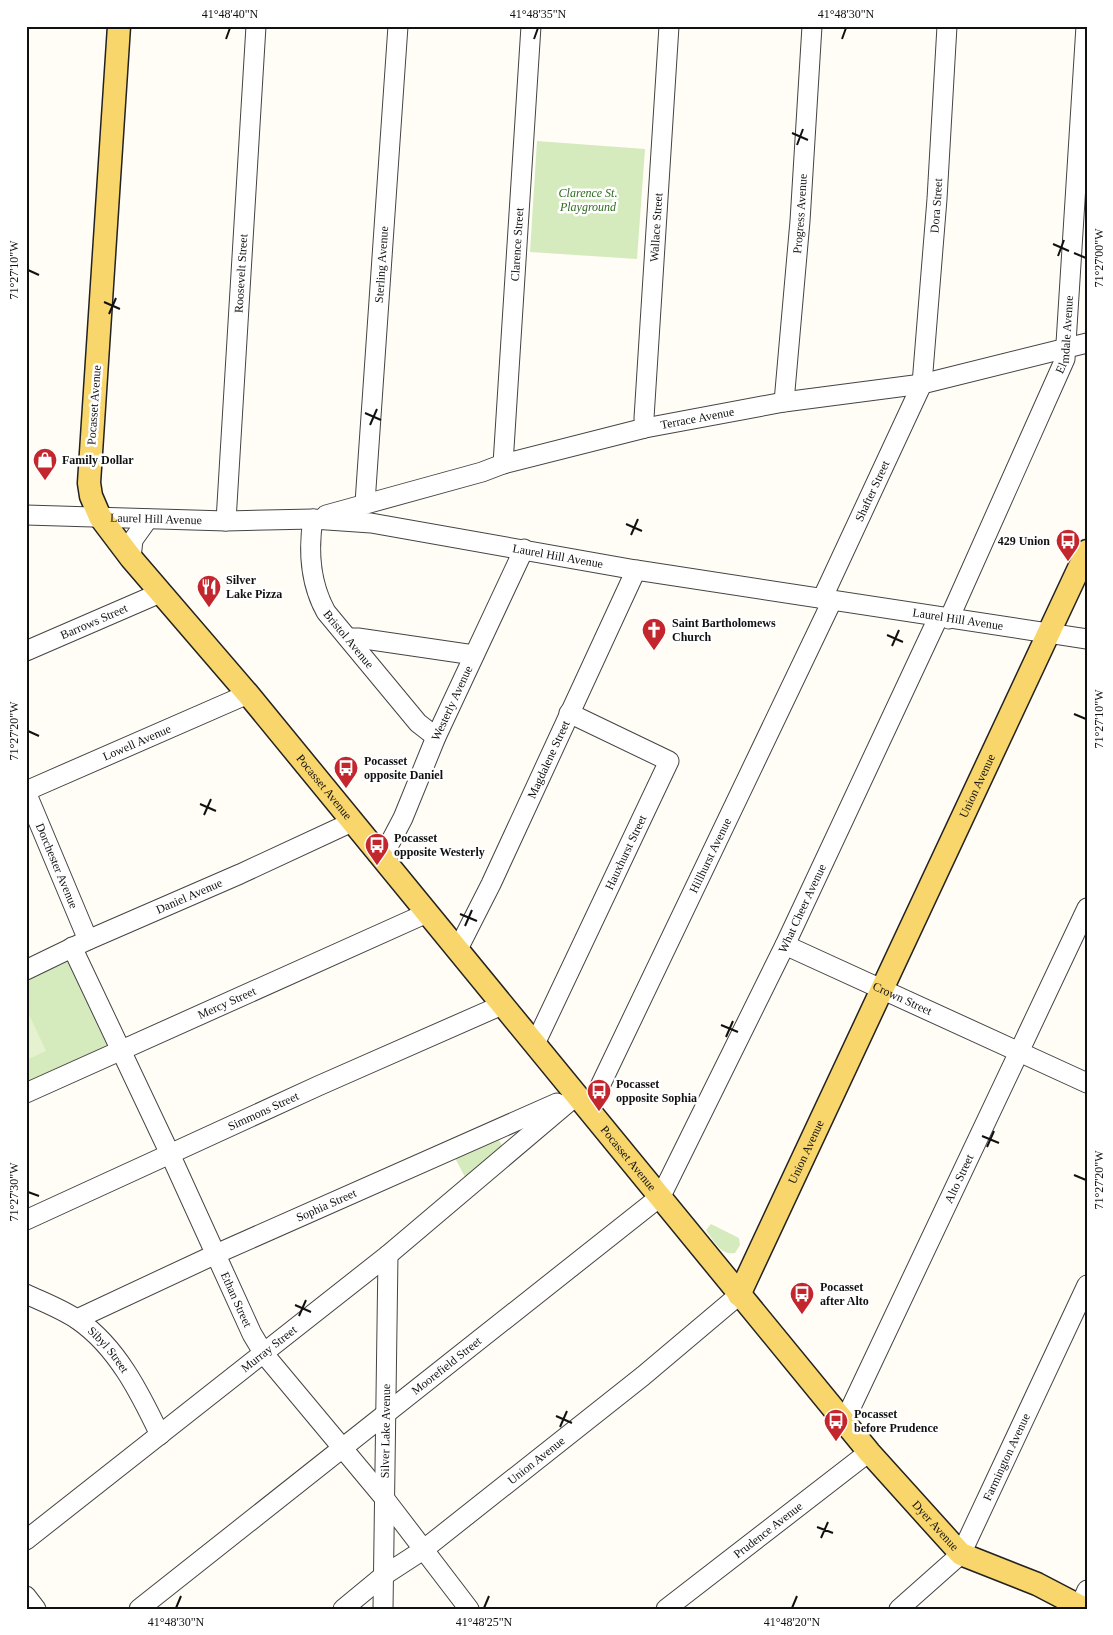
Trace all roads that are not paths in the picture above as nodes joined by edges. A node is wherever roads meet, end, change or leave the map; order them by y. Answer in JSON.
{"nodes":[{"id":1,"x":119,"y":26,"type":"edge"},
{"id":2,"x":256,"y":26,"type":"edge"},
{"id":3,"x":398,"y":26,"type":"edge"},
{"id":4,"x":531,"y":26,"type":"edge"},
{"id":5,"x":668,"y":26,"type":"edge"},
{"id":6,"x":812,"y":26,"type":"edge"},
{"id":7,"x":947,"y":26,"type":"edge"},
{"id":8,"x":1086,"y":26,"type":"edge"},
{"id":9,"x":1087,"y":343,"type":"edge"},
{"id":10,"x":1066,"y":348,"type":"junction"},
{"id":11,"x":922,"y":384,"type":"junction"},
{"id":12,"x":784,"y":402,"type":"junction"},
{"id":13,"x":645,"y":428,"type":"junction"},
{"id":14,"x":504,"y":464,"type":"junction"},
{"id":15,"x":365,"y":503,"type":"junction"},
{"id":16,"x":26,"y":515,"type":"edge"},
{"id":17,"x":100,"y":517,"type":"junction"},
{"id":18,"x":148,"y":519,"type":"junction"},
{"id":19,"x":313,"y":519,"type":"junction"},
{"id":20,"x":226,"y":521,"type":"junction"},
{"id":21,"x":524,"y":549,"type":"junction"},
{"id":22,"x":1087,"y":551,"type":"edge"},
{"id":23,"x":131,"y":558,"type":"junction"},
{"id":24,"x":636,"y":570,"type":"junction"},
{"id":25,"x":160,"y":593,"type":"junction"},
{"id":26,"x":827,"y":600,"type":"junction"},
{"id":27,"x":944,"y":618,"type":"junction"},
{"id":28,"x":1049,"y":633,"type":"junction"},
{"id":29,"x":348,"y":638,"type":"junction"},
{"id":30,"x":1087,"y":639,"type":"edge"},
{"id":31,"x":26,"y":651,"type":"edge"},
{"id":32,"x":474,"y":655,"type":"junction"},
{"id":33,"x":248,"y":694,"type":"junction"},
{"id":34,"x":570,"y":713,"type":"junction"},
{"id":35,"x":436,"y":737,"type":"junction"},
{"id":36,"x":26,"y":792,"type":"edge"},
{"id":37,"x":352,"y":822,"type":"junction"},
{"id":38,"x":382,"y":858,"type":"junction"},
{"id":39,"x":1087,"y":908,"type":"edge"},
{"id":40,"x":427,"y":914,"type":"junction"},
{"id":41,"x":80,"y":943,"type":"junction"},
{"id":42,"x":785,"y":945,"type":"junction"},
{"id":43,"x":458,"y":949,"type":"junction"},
{"id":44,"x":26,"y":970,"type":"edge"},
{"id":45,"x":883,"y":988,"type":"junction"},
{"id":46,"x":502,"y":1005,"type":"junction"},
{"id":47,"x":535,"y":1044,"type":"junction"},
{"id":48,"x":122,"y":1050,"type":"junction"},
{"id":49,"x":1020,"y":1052,"type":"junction"},
{"id":50,"x":1087,"y":1083,"type":"edge"},
{"id":51,"x":26,"y":1093,"type":"edge"},
{"id":52,"x":583,"y":1102,"type":"junction"},
{"id":53,"x":170,"y":1154,"type":"junction"},
{"id":54,"x":661,"y":1196,"type":"junction"},
{"id":55,"x":26,"y":1220,"type":"edge"},
{"id":56,"x":216,"y":1254,"type":"junction"},
{"id":57,"x":388,"y":1255,"type":"junction"},
{"id":58,"x":1087,"y":1285,"type":"edge"},
{"id":59,"x":26,"y":1294,"type":"edge"},
{"id":60,"x":739,"y":1295,"type":"junction"},
{"id":61,"x":77,"y":1319,"type":"junction"},
{"id":62,"x":264,"y":1354,"type":"junction"},
{"id":63,"x":385,"y":1412,"type":"junction"},
{"id":64,"x":844,"y":1422,"type":"junction"},
{"id":65,"x":160,"y":1436,"type":"junction"},
{"id":66,"x":864,"y":1446,"type":"junction"},
{"id":67,"x":341,"y":1448,"type":"junction"},
{"id":68,"x":385,"y":1499,"type":"junction"},
{"id":69,"x":26,"y":1540,"type":"edge"},
{"id":70,"x":423,"y":1550,"type":"junction"},
{"id":71,"x":961,"y":1554,"type":"junction"},
{"id":72,"x":384,"y":1576,"type":"junction"},
{"id":73,"x":26,"y":1596,"type":"edge"},
{"id":74,"x":1084,"y":1602,"type":"edge"},
{"id":75,"x":36,"y":1609,"type":"edge"},
{"id":76,"x":139,"y":1609,"type":"edge"},
{"id":77,"x":344,"y":1609,"type":"edge"},
{"id":78,"x":383,"y":1609,"type":"edge"},
{"id":79,"x":469,"y":1609,"type":"edge"},
{"id":80,"x":666,"y":1609,"type":"edge"},
{"id":81,"x":899,"y":1609,"type":"edge"}],
"edges":[{"from":1,"to":17,"type":"main road","name":"Pocasset Avenue"},
{"from":2,"to":20,"type":"street","name":"Roosevelt Street"},
{"from":3,"to":15,"type":"street","name":"Sterling Avenue"},
{"from":4,"to":14,"type":"street","name":"Clarence Street"},
{"from":5,"to":13,"type":"street","name":"Wallace Street"},
{"from":6,"to":12,"type":"street","name":"Progress Avenue"},
{"from":7,"to":11,"type":"street","name":"Dora Street"},
{"from":8,"to":10,"type":"street","name":"Elmdale Avenue"},
{"from":9,"to":10,"type":"street","name":"Terrace Avenue"},
{"from":10,"to":11,"type":"street","name":"Terrace Avenue"},
{"from":10,"to":27,"type":"street","name":"Elmdale Avenue"},
{"from":11,"to":12,"type":"street","name":"Terrace Avenue"},
{"from":11,"to":26,"type":"street","name":"Shafter Street"},
{"from":12,"to":13,"type":"street","name":"Terrace Avenue"},
{"from":13,"to":14,"type":"street","name":"Terrace Avenue"},
{"from":14,"to":15,"type":"street","name":"Terrace Avenue"},
{"from":15,"to":19,"type":"street","name":"Terrace Avenue"},
{"from":16,"to":17,"type":"street","name":"Laurel Hill Avenue"},
{"from":17,"to":18,"type":"street","name":"Laurel Hill Avenue"},
{"from":17,"to":23,"type":"main road","name":"Pocasset Avenue"},
{"from":18,"to":20,"type":"street","name":"Laurel Hill Avenue"},
{"from":18,"to":23,"type":"street"},
{"from":19,"to":20,"type":"street","name":"Laurel Hill Avenue"},
{"from":19,"to":21,"type":"street","name":"Laurel Hill Avenue"},
{"from":19,"to":29,"type":"street","name":"Bristol Avenue"},
{"from":21,"to":24,"type":"street","name":"Laurel Hill Avenue"},
{"from":21,"to":32,"type":"street","name":"Westerly Avenue"},
{"from":22,"to":28,"type":"main road","name":"Union Avenue"},
{"from":23,"to":25,"type":"main road","name":"Pocasset Avenue"},
{"from":24,"to":26,"type":"street","name":"Laurel Hill Avenue"},
{"from":24,"to":34,"type":"street","name":"Magdalene Street"},
{"from":25,"to":31,"type":"street","name":"Barrows Street"},
{"from":25,"to":33,"type":"main road","name":"Pocasset Avenue"},
{"from":26,"to":27,"type":"street","name":"Laurel Hill Avenue"},
{"from":26,"to":52,"type":"street","name":"Hillhurst Avenue"},
{"from":27,"to":28,"type":"street","name":"Laurel Hill Avenue"},
{"from":27,"to":42,"type":"street","name":"What Cheer Avenue"},
{"from":28,"to":30,"type":"street","name":"Laurel Hill Avenue"},
{"from":28,"to":45,"type":"main road","name":"Union Avenue"},
{"from":29,"to":32,"type":"street"},
{"from":29,"to":35,"type":"street","name":"Bristol Avenue"},
{"from":32,"to":35,"type":"street","name":"Westerly Avenue"},
{"from":33,"to":36,"type":"street","name":"Lowell Avenue"},
{"from":33,"to":37,"type":"main road","name":"Pocasset Avenue"},
{"from":34,"to":43,"type":"street","name":"Magdalene Street"},
{"from":34,"to":47,"type":"street","name":"Hauxhurst Street"},
{"from":35,"to":38,"type":"street","name":"Westerly Avenue"},
{"from":36,"to":41,"type":"street","name":"Dorchester Avenue"},
{"from":37,"to":38,"type":"main road","name":"Pocasset Avenue"},
{"from":37,"to":41,"type":"street","name":"Daniel Avenue"},
{"from":38,"to":40,"type":"main road","name":"Pocasset Avenue"},
{"from":39,"to":49,"type":"street","name":"Alto Street"},
{"from":40,"to":43,"type":"main road","name":"Pocasset Avenue"},
{"from":40,"to":48,"type":"street","name":"Mercy Street"},
{"from":41,"to":44,"type":"street","name":"Daniel Avenue"},
{"from":41,"to":48,"type":"street","name":"Ethan Street"},
{"from":42,"to":45,"type":"street","name":"Crown Street"},
{"from":42,"to":54,"type":"street","name":"What Cheer Avenue"},
{"from":43,"to":46,"type":"main road","name":"Pocasset Avenue"},
{"from":45,"to":49,"type":"street","name":"Crown Street"},
{"from":45,"to":60,"type":"main road","name":"Union Avenue"},
{"from":46,"to":47,"type":"main road","name":"Pocasset Avenue"},
{"from":46,"to":53,"type":"street","name":"Simmons Street"},
{"from":47,"to":52,"type":"main road","name":"Pocasset Avenue"},
{"from":48,"to":51,"type":"street","name":"Mercy Street"},
{"from":48,"to":53,"type":"street","name":"Ethan Street"},
{"from":49,"to":50,"type":"street","name":"Crown Street"},
{"from":49,"to":64,"type":"street","name":"Alto Street"},
{"from":52,"to":54,"type":"main road","name":"Pocasset Avenue"},
{"from":52,"to":56,"type":"street","name":"Sophia Street"},
{"from":52,"to":57,"type":"street","name":"Murray Street"},
{"from":53,"to":55,"type":"street","name":"Simmons Street"},
{"from":53,"to":56,"type":"street","name":"Ethan Street"},
{"from":54,"to":60,"type":"main road","name":"Pocasset Avenue"},
{"from":54,"to":63,"type":"street","name":"Moorefield Street"},
{"from":56,"to":61,"type":"street","name":"Sophia Street"},
{"from":56,"to":62,"type":"street","name":"Ethan Street"},
{"from":57,"to":62,"type":"street","name":"Murray Street"},
{"from":57,"to":63,"type":"street","name":"Silver Lake Avenue"},
{"from":58,"to":71,"type":"street","name":"Farmington Avenue"},
{"from":59,"to":61,"type":"street","name":"Sibyl Street"},
{"from":60,"to":64,"type":"main road","name":"Pocasset Avenue"},
{"from":60,"to":70,"type":"street","name":"Union Avenue"},
{"from":61,"to":65,"type":"street","name":"Sibyl Street"},
{"from":62,"to":65,"type":"street","name":"Murray Street"},
{"from":62,"to":67,"type":"street","name":"Ethan Street"},
{"from":63,"to":67,"type":"street","name":"Moorefield Street"},
{"from":63,"to":68,"type":"street","name":"Silver Lake Avenue"},
{"from":64,"to":66,"type":"main road","name":"Pocasset Avenue"},
{"from":65,"to":69,"type":"street","name":"Murray Street"},
{"from":66,"to":71,"type":"main road","name":"Dyer Avenue"},
{"from":66,"to":80,"type":"street","name":"Prudence Avenue"},
{"from":67,"to":68,"type":"street","name":"Ethan Street"},
{"from":67,"to":76,"type":"street","name":"Moorefield Street"},
{"from":68,"to":70,"type":"street","name":"Ethan Street"},
{"from":68,"to":72,"type":"street","name":"Silver Lake Avenue"},
{"from":70,"to":72,"type":"street","name":"Union Avenue"},
{"from":70,"to":79,"type":"street","name":"Ethan Street"},
{"from":71,"to":74,"type":"main road","name":"Dyer Avenue"},
{"from":71,"to":81,"type":"street","name":"Farmington Avenue"},
{"from":72,"to":77,"type":"street","name":"Union Avenue"},
{"from":72,"to":78,"type":"street","name":"Silver Lake Avenue"},
{"from":73,"to":75,"type":"street"}]}
